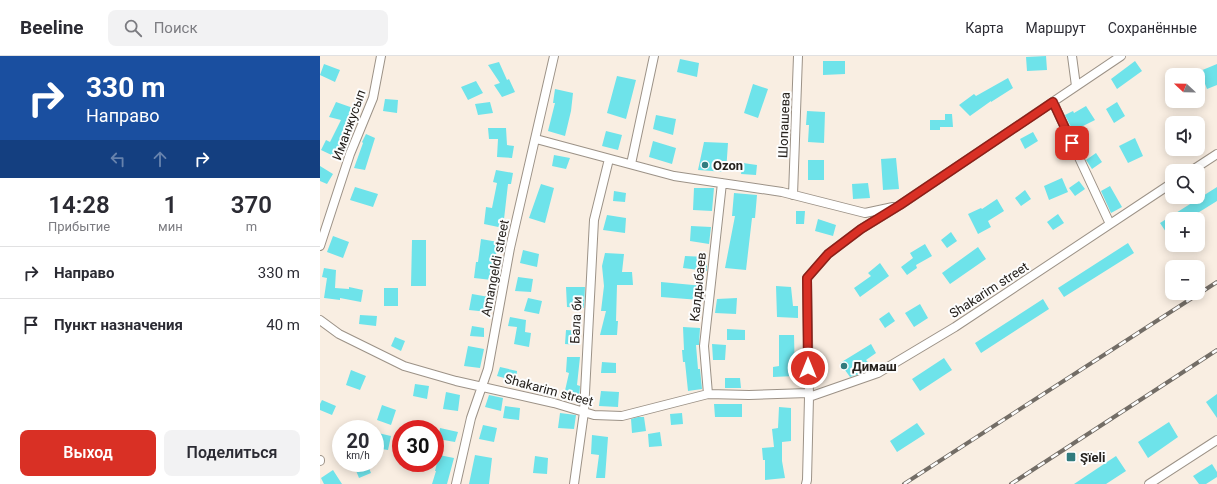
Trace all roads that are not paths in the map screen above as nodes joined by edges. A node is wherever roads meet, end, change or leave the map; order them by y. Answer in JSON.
{"nodes":[{"id":1,"x":381,"y":56,"type":"edge"},
{"id":2,"x":554,"y":56,"type":"edge"},
{"id":3,"x":654,"y":56,"type":"edge"},
{"id":4,"x":798,"y":56,"type":"edge"},
{"id":5,"x":1072,"y":56,"type":"edge"},
{"id":6,"x":1121,"y":56,"type":"edge"},
{"id":7,"x":1076,"y":86,"type":"junction"},
{"id":8,"x":1053,"y":102,"type":"junction"},
{"id":9,"x":536,"y":139,"type":"junction"},
{"id":10,"x":1217,"y":154,"type":"edge"},
{"id":11,"x":609,"y":158,"type":"junction"},
{"id":12,"x":631,"y":164,"type":"junction"},
{"id":13,"x":1202,"y":164,"type":"edge"},
{"id":14,"x":722,"y":183,"type":"junction"},
{"id":15,"x":1165,"y":188,"type":"edge"},
{"id":16,"x":793,"y":195,"type":"junction"},
{"id":17,"x":900,"y":205,"type":"junction"},
{"id":18,"x":1110,"y":224,"type":"junction"},
{"id":19,"x":320,"y":246,"type":"edge"},
{"id":20,"x":320,"y":320,"type":"edge"},
{"id":21,"x":482,"y":386,"type":"junction"},
{"id":22,"x":708,"y":394,"type":"junction"},
{"id":23,"x":808,"y":395,"type":"junction"},
{"id":24,"x":584,"y":412,"type":"junction"},
{"id":25,"x":1217,"y":440,"type":"edge"},
{"id":26,"x":456,"y":484,"type":"edge"},
{"id":27,"x":574,"y":484,"type":"edge"},
{"id":28,"x":806,"y":484,"type":"edge"},
{"id":29,"x":1149,"y":484,"type":"edge"}],
"edges":[{"from":1,"to":19,"type":"street","name":"Иманжусып"},
{"from":2,"to":9,"type":"street","name":"Amangeldi street"},
{"from":3,"to":12,"type":"street"},
{"from":4,"to":16,"type":"street","name":"Шопашева"},
{"from":5,"to":7,"type":"street"},
{"from":6,"to":7,"type":"street"},
{"from":7,"to":8,"type":"street"},
{"from":8,"to":17,"type":"street"},
{"from":8,"to":18,"type":"street"},
{"from":9,"to":11,"type":"street"},
{"from":9,"to":21,"type":"street","name":"Amangeldi street"},
{"from":10,"to":13,"type":"street"},
{"from":11,"to":12,"type":"street"},
{"from":11,"to":24,"type":"street","name":"Бала би"},
{"from":12,"to":14,"type":"street"},
{"from":14,"to":16,"type":"street"},
{"from":14,"to":22,"type":"street","name":"Калдыбаев"},
{"from":15,"to":18,"type":"street","name":"Shakarim street"},
{"from":16,"to":17,"type":"street"},
{"from":17,"to":23,"type":"street"},
{"from":18,"to":23,"type":"street","name":"Shakarim street"},
{"from":20,"to":21,"type":"street","name":"Shakarim street"},
{"from":21,"to":24,"type":"street","name":"Shakarim street"},
{"from":21,"to":26,"type":"street","name":"Amangeldi street"},
{"from":22,"to":23,"type":"street","name":"Shakarim street"},
{"from":22,"to":24,"type":"street","name":"Shakarim street"},
{"from":23,"to":28,"type":"street"},
{"from":24,"to":27,"type":"street","name":"Бала би"},
{"from":25,"to":29,"type":"street"}]}
